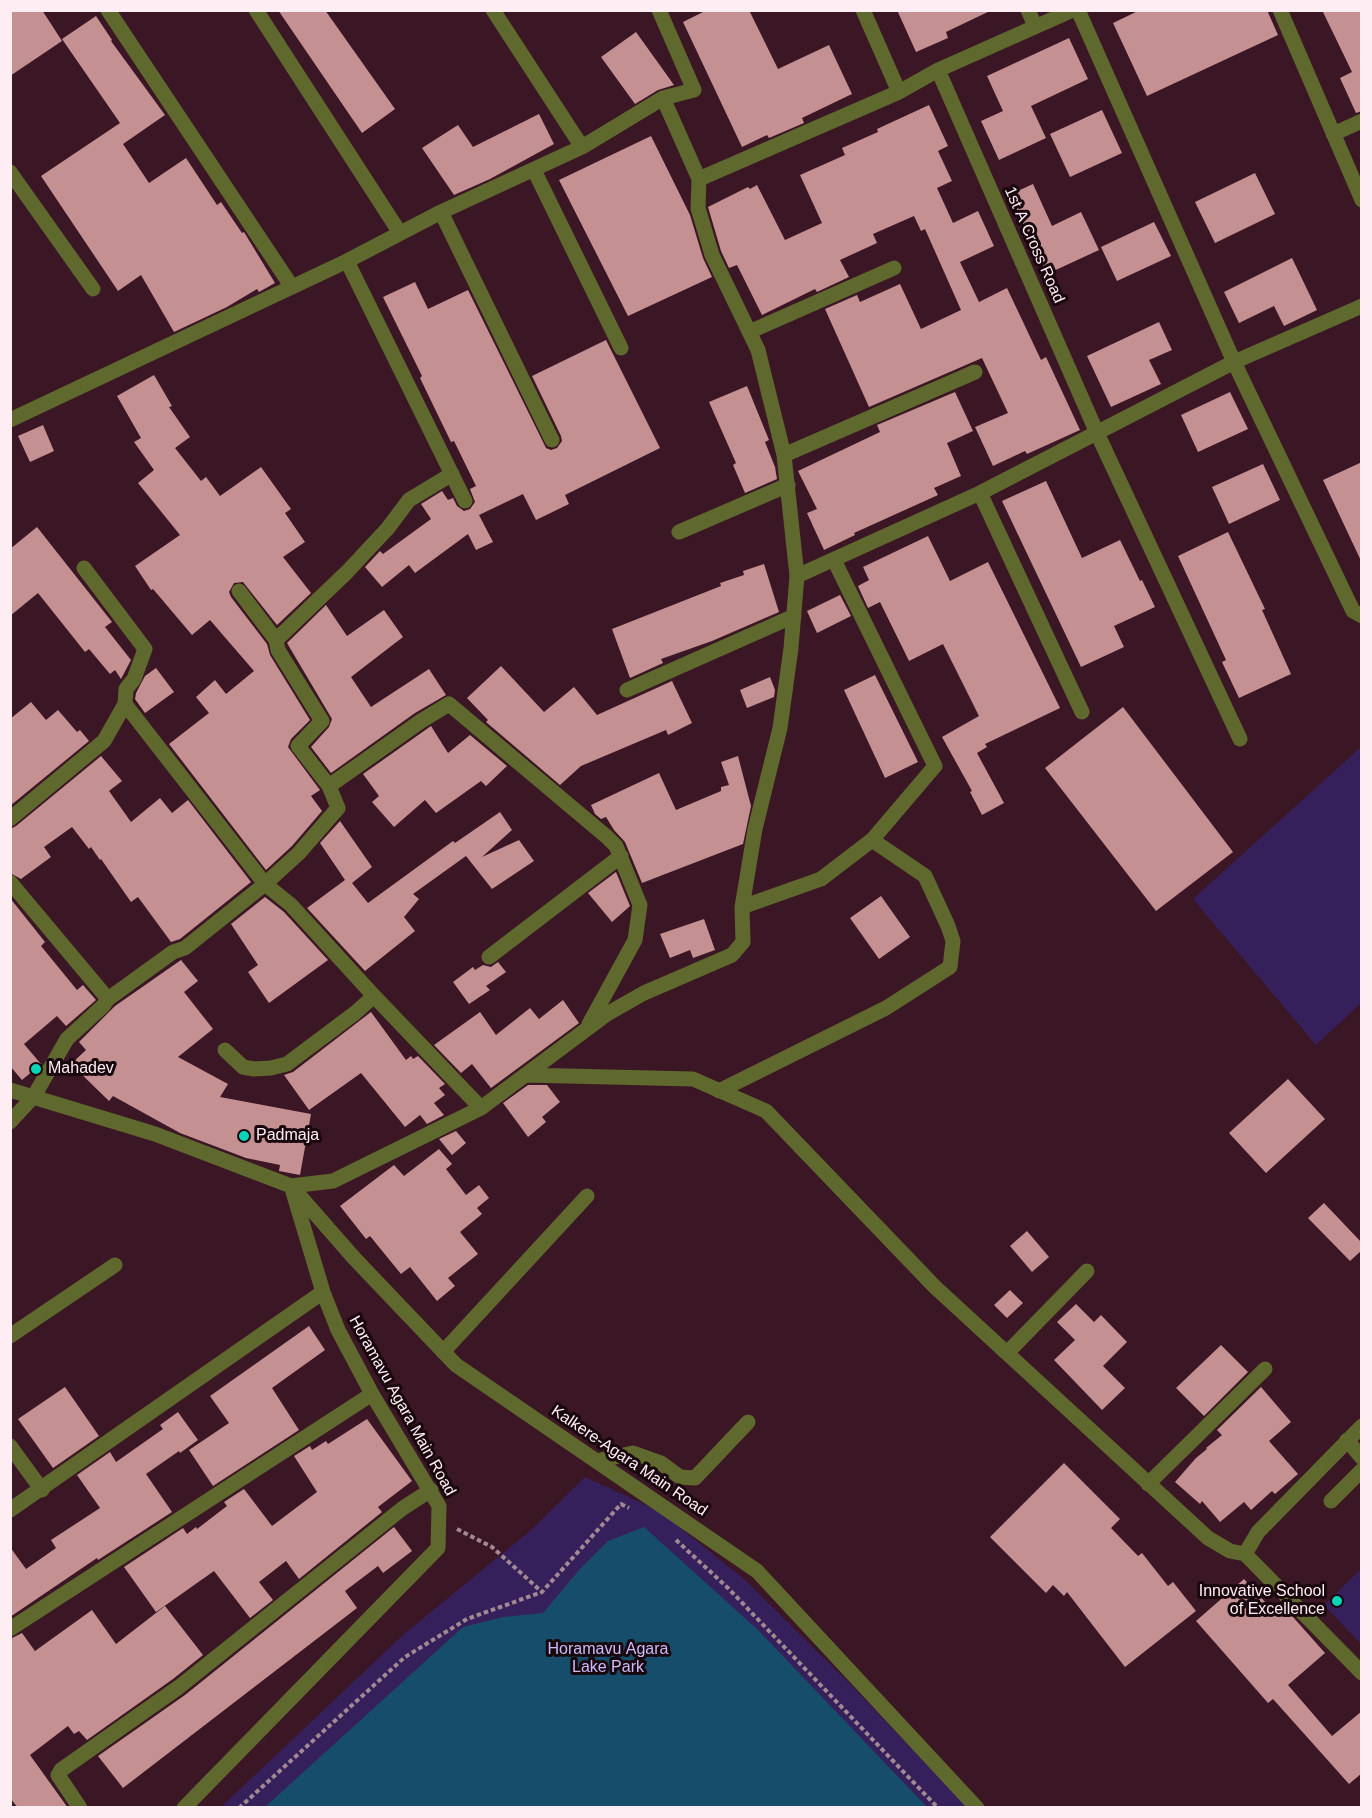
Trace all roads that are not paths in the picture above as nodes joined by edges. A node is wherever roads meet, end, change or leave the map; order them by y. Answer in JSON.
{"nodes":[{"id":1,"x":108,"y":10,"type":"edge"},
{"id":2,"x":256,"y":10,"type":"edge"},
{"id":3,"x":493,"y":10,"type":"edge"},
{"id":4,"x":659,"y":10,"type":"edge"},
{"id":5,"x":863,"y":10,"type":"edge"},
{"id":6,"x":1028,"y":10,"type":"edge"},
{"id":7,"x":1073,"y":10,"type":"edge"},
{"id":8,"x":1078,"y":10,"type":"edge"},
{"id":9,"x":1280,"y":10,"type":"edge"},
{"id":10,"x":1035,"y":26,"type":"junction"},
{"id":11,"x":938,"y":70,"type":"junction"},
{"id":12,"x":899,"y":92,"type":"junction"},
{"id":13,"x":663,"y":98,"type":"junction"},
{"id":14,"x":1362,"y":121,"type":"edge"},
{"id":15,"x":1333,"y":134,"type":"junction"},
{"id":16,"x":582,"y":147,"type":"junction"},
{"id":17,"x":534,"y":170,"type":"junction"},
{"id":18,"x":10,"y":172,"type":"edge"},
{"id":19,"x":699,"y":179,"type":"junction"},
{"id":20,"x":1362,"y":200,"type":"edge"},
{"id":21,"x":441,"y":212,"type":"junction"},
{"id":22,"x":400,"y":233,"type":"junction"},
{"id":23,"x":347,"y":261,"type":"junction"},
{"id":24,"x":894,"y":268,"type":"dead end"},
{"id":25,"x":292,"y":286,"type":"junction"},
{"id":26,"x":93,"y":289,"type":"dead end"},
{"id":27,"x":1362,"y":306,"type":"edge"},
{"id":28,"x":749,"y":332,"type":"junction"},
{"id":29,"x":621,"y":348,"type":"dead end"},
{"id":30,"x":1234,"y":362,"type":"junction"},
{"id":31,"x":975,"y":372,"type":"dead end"},
{"id":32,"x":10,"y":420,"type":"edge"},
{"id":33,"x":1097,"y":433,"type":"junction"},
{"id":34,"x":552,"y":440,"type":"dead end"},
{"id":35,"x":784,"y":455,"type":"junction"},
{"id":36,"x":452,"y":474,"type":"junction"},
{"id":37,"x":788,"y":485,"type":"junction"},
{"id":38,"x":980,"y":493,"type":"junction"},
{"id":39,"x":465,"y":501,"type":"dead end"},
{"id":40,"x":679,"y":532,"type":"dead end"},
{"id":41,"x":834,"y":560,"type":"junction"},
{"id":42,"x":84,"y":568,"type":"dead end"},
{"id":43,"x":797,"y":576,"type":"junction"},
{"id":44,"x":239,"y":591,"type":"dead end"},
{"id":45,"x":794,"y":616,"type":"junction"},
{"id":46,"x":1362,"y":616,"type":"edge"},
{"id":47,"x":276,"y":640,"type":"junction"},
{"id":48,"x":627,"y":690,"type":"dead end"},
{"id":49,"x":125,"y":704,"type":"junction"},
{"id":50,"x":1082,"y":712,"type":"dead end"},
{"id":51,"x":1240,"y":739,"type":"dead end"},
{"id":52,"x":329,"y":786,"type":"junction"},
{"id":53,"x":10,"y":819,"type":"edge"},
{"id":54,"x":872,"y":840,"type":"junction"},
{"id":55,"x":621,"y":856,"type":"junction"},
{"id":56,"x":10,"y":882,"type":"edge"},
{"id":57,"x":265,"y":884,"type":"junction"},
{"id":58,"x":742,"y":907,"type":"junction"},
{"id":59,"x":489,"y":957,"type":"dead end"},
{"id":60,"x":374,"y":996,"type":"junction"},
{"id":61,"x":108,"y":999,"type":"junction"},
{"id":62,"x":586,"y":1029,"type":"junction"},
{"id":63,"x":225,"y":1050,"type":"dead end"},
{"id":64,"x":525,"y":1075,"type":"junction"},
{"id":65,"x":10,"y":1090,"type":"edge"},
{"id":66,"x":719,"y":1090,"type":"junction"},
{"id":67,"x":34,"y":1096,"type":"junction"},
{"id":68,"x":481,"y":1108,"type":"junction"},
{"id":69,"x":10,"y":1122,"type":"edge"},
{"id":70,"x":291,"y":1186,"type":"junction"},
{"id":71,"x":587,"y":1196,"type":"dead end"},
{"id":72,"x":115,"y":1265,"type":"dead end"},
{"id":73,"x":1087,"y":1271,"type":"dead end"},
{"id":74,"x":323,"y":1292,"type":"junction"},
{"id":75,"x":13,"y":1332,"type":"edge"},
{"id":76,"x":443,"y":1352,"type":"junction"},
{"id":77,"x":1007,"y":1353,"type":"junction"},
{"id":78,"x":1265,"y":1369,"type":"dead end"},
{"id":79,"x":372,"y":1394,"type":"junction"},
{"id":80,"x":748,"y":1422,"type":"dead end"},
{"id":81,"x":1362,"y":1426,"type":"edge"},
{"id":82,"x":1347,"y":1440,"type":"junction"},
{"id":83,"x":10,"y":1446,"type":"edge"},
{"id":84,"x":1362,"y":1458,"type":"edge"},
{"id":85,"x":596,"y":1461,"type":"junction"},
{"id":86,"x":1362,"y":1470,"type":"edge"},
{"id":87,"x":1148,"y":1484,"type":"junction"},
{"id":88,"x":42,"y":1490,"type":"junction"},
{"id":89,"x":430,"y":1490,"type":"junction"},
{"id":90,"x":1331,"y":1501,"type":"dead end"},
{"id":91,"x":10,"y":1510,"type":"edge"},
{"id":92,"x":1237,"y":1552,"type":"junction"},
{"id":93,"x":10,"y":1629,"type":"edge"},
{"id":94,"x":1362,"y":1673,"type":"edge"},
{"id":95,"x":80,"y":1808,"type":"edge"},
{"id":96,"x":184,"y":1808,"type":"edge"},
{"id":97,"x":977,"y":1808,"type":"edge"}],
"edges":[{"from":1,"to":25,"type":"street"},
{"from":2,"to":22,"type":"street"},
{"from":3,"to":16,"type":"street"},
{"from":4,"to":13,"type":"street"},
{"from":5,"to":12,"type":"street"},
{"from":6,"to":10,"type":"street"},
{"from":7,"to":10,"type":"street"},
{"from":8,"to":30,"type":"street"},
{"from":9,"to":15,"type":"street"},
{"from":10,"to":11,"type":"street"},
{"from":11,"to":12,"type":"street"},
{"from":11,"to":33,"type":"street","name":"1st A Cross Road"},
{"from":12,"to":19,"type":"street"},
{"from":13,"to":16,"type":"street"},
{"from":13,"to":19,"type":"street"},
{"from":14,"to":15,"type":"street"},
{"from":15,"to":20,"type":"street"},
{"from":16,"to":17,"type":"street"},
{"from":17,"to":21,"type":"street"},
{"from":17,"to":29,"type":"street"},
{"from":18,"to":26,"type":"street"},
{"from":19,"to":28,"type":"street"},
{"from":21,"to":22,"type":"street"},
{"from":21,"to":34,"type":"street"},
{"from":22,"to":23,"type":"street"},
{"from":23,"to":25,"type":"street"},
{"from":23,"to":36,"type":"street"},
{"from":24,"to":28,"type":"street"},
{"from":25,"to":32,"type":"street"},
{"from":27,"to":30,"type":"street"},
{"from":28,"to":35,"type":"street"},
{"from":30,"to":33,"type":"street"},
{"from":30,"to":46,"type":"street"},
{"from":31,"to":35,"type":"street"},
{"from":33,"to":38,"type":"street"},
{"from":33,"to":51,"type":"street","name":"1st A Cross Road"},
{"from":35,"to":37,"type":"street"},
{"from":36,"to":39,"type":"street"},
{"from":36,"to":47,"type":"street"},
{"from":37,"to":40,"type":"street"},
{"from":37,"to":43,"type":"street"},
{"from":38,"to":41,"type":"street"},
{"from":38,"to":50,"type":"street"},
{"from":41,"to":43,"type":"street"},
{"from":41,"to":54,"type":"street"},
{"from":42,"to":49,"type":"street"},
{"from":43,"to":45,"type":"street"},
{"from":44,"to":47,"type":"street"},
{"from":45,"to":48,"type":"street"},
{"from":45,"to":58,"type":"street"},
{"from":47,"to":52,"type":"street"},
{"from":49,"to":53,"type":"street"},
{"from":49,"to":57,"type":"street"},
{"from":52,"to":55,"type":"street"},
{"from":52,"to":57,"type":"street"},
{"from":54,"to":58,"type":"street"},
{"from":54,"to":66,"type":"street"},
{"from":55,"to":59,"type":"street"},
{"from":55,"to":62,"type":"street"},
{"from":56,"to":61,"type":"street"},
{"from":57,"to":60,"type":"street"},
{"from":57,"to":61,"type":"street"},
{"from":58,"to":62,"type":"street"},
{"from":60,"to":63,"type":"street"},
{"from":60,"to":68,"type":"street"},
{"from":61,"to":67,"type":"street"},
{"from":62,"to":64,"type":"street"},
{"from":64,"to":66,"type":"street"},
{"from":64,"to":68,"type":"street"},
{"from":65,"to":67,"type":"street"},
{"from":66,"to":77,"type":"street"},
{"from":67,"to":69,"type":"street"},
{"from":67,"to":70,"type":"street"},
{"from":68,"to":70,"type":"street"},
{"from":70,"to":74,"type":"street","name":"Horamavu Agara Main Road"},
{"from":70,"to":76,"type":"street","name":"Kalkere-Agara Main Road"},
{"from":71,"to":76,"type":"street"},
{"from":72,"to":75,"type":"street"},
{"from":73,"to":77,"type":"street"},
{"from":74,"to":79,"type":"street","name":"Horamavu Agara Main Road"},
{"from":74,"to":88,"type":"street"},
{"from":76,"to":85,"type":"street","name":"Kalkere-Agara Main Road"},
{"from":77,"to":87,"type":"street"},
{"from":78,"to":87,"type":"street"},
{"from":79,"to":89,"type":"street","name":"Horamavu Agara Main Road"},
{"from":79,"to":93,"type":"street"},
{"from":80,"to":85,"type":"street"},
{"from":81,"to":82,"type":"street"},
{"from":82,"to":84,"type":"street"},
{"from":82,"to":92,"type":"street"},
{"from":83,"to":88,"type":"street"},
{"from":85,"to":97,"type":"street","name":"Kalkere-Agara Main Road"},
{"from":86,"to":90,"type":"street"},
{"from":87,"to":92,"type":"street"},
{"from":88,"to":91,"type":"street"},
{"from":89,"to":95,"type":"street"},
{"from":89,"to":96,"type":"street","name":"Horamavu Agara Main Road"},
{"from":92,"to":94,"type":"street"}]}
